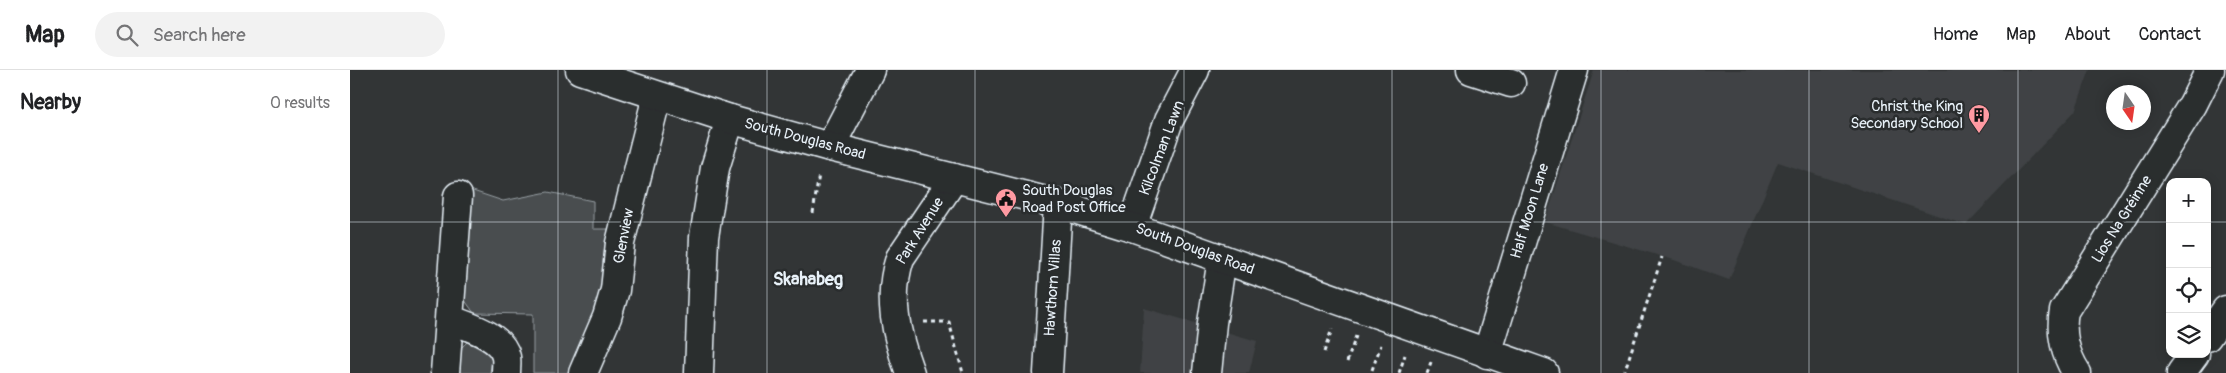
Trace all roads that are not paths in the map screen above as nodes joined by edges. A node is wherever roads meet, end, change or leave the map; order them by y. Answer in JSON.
{"nodes":[{"id":1,"x":580,"y":70,"type":"edge"},
{"id":2,"x":870,"y":70,"type":"edge"},
{"id":3,"x":1195,"y":70,"type":"edge"},
{"id":4,"x":1471,"y":70,"type":"edge"},
{"id":5,"x":1574,"y":70,"type":"edge"},
{"id":6,"x":2210,"y":70,"type":"edge"},
{"id":7,"x":1511,"y":83,"type":"dead end"},
{"id":8,"x":657,"y":96,"type":"junction"},
{"id":9,"x":730,"y":119,"type":"junction"},
{"id":10,"x":825,"y":157,"type":"junction"},
{"id":11,"x":954,"y":178,"type":"junction"},
{"id":12,"x":458,"y":196,"type":"dead end"},
{"id":13,"x":1058,"y":204,"type":"junction"},
{"id":14,"x":1132,"y":227,"type":"junction"},
{"id":15,"x":1222,"y":259,"type":"junction"},
{"id":16,"x":2226,"y":310,"type":"edge"},
{"id":17,"x":449,"y":319,"type":"junction"},
{"id":18,"x":2211,"y":331,"type":"edge"},
{"id":19,"x":1488,"y":354,"type":"junction"},
{"id":20,"x":2192,"y":358,"type":"edge"},
{"id":21,"x":445,"y":373,"type":"edge"},
{"id":22,"x":506,"y":373,"type":"edge"},
{"id":23,"x":584,"y":373,"type":"edge"},
{"id":24,"x":699,"y":373,"type":"edge"},
{"id":25,"x":910,"y":373,"type":"edge"},
{"id":26,"x":1048,"y":373,"type":"edge"},
{"id":27,"x":1207,"y":373,"type":"edge"},
{"id":28,"x":1544,"y":373,"type":"edge"},
{"id":29,"x":2077,"y":373,"type":"edge"},
{"id":30,"x":2181,"y":373,"type":"edge"}],
"edges":[{"from":1,"to":8,"type":"street","name":"South Douglas Road"},
{"from":2,"to":10,"type":"street"},
{"from":3,"to":14,"type":"street","name":"Kilcolman Lawn"},
{"from":4,"to":7,"type":"street"},
{"from":5,"to":19,"type":"street","name":"Half Moon Lane"},
{"from":6,"to":29,"type":"street","name":"Lios Na Gréinne"},
{"from":8,"to":9,"type":"street","name":"South Douglas Road"},
{"from":8,"to":23,"type":"street","name":"Glenview"},
{"from":9,"to":10,"type":"street","name":"South Douglas Road"},
{"from":9,"to":24,"type":"street"},
{"from":10,"to":11,"type":"street","name":"South Douglas Road"},
{"from":11,"to":13,"type":"street","name":"South Douglas Road"},
{"from":11,"to":25,"type":"street","name":"Park Avenue"},
{"from":12,"to":17,"type":"street"},
{"from":13,"to":14,"type":"street","name":"South Douglas Road"},
{"from":13,"to":26,"type":"street","name":"Hawthorn Villas"},
{"from":14,"to":15,"type":"street","name":"South Douglas Road"},
{"from":15,"to":19,"type":"street","name":"South Douglas Road"},
{"from":15,"to":27,"type":"street"},
{"from":16,"to":18,"type":"street"},
{"from":17,"to":21,"type":"street"},
{"from":17,"to":22,"type":"street"},
{"from":19,"to":28,"type":"street","name":"South Douglas Road"},
{"from":20,"to":30,"type":"street"}]}
